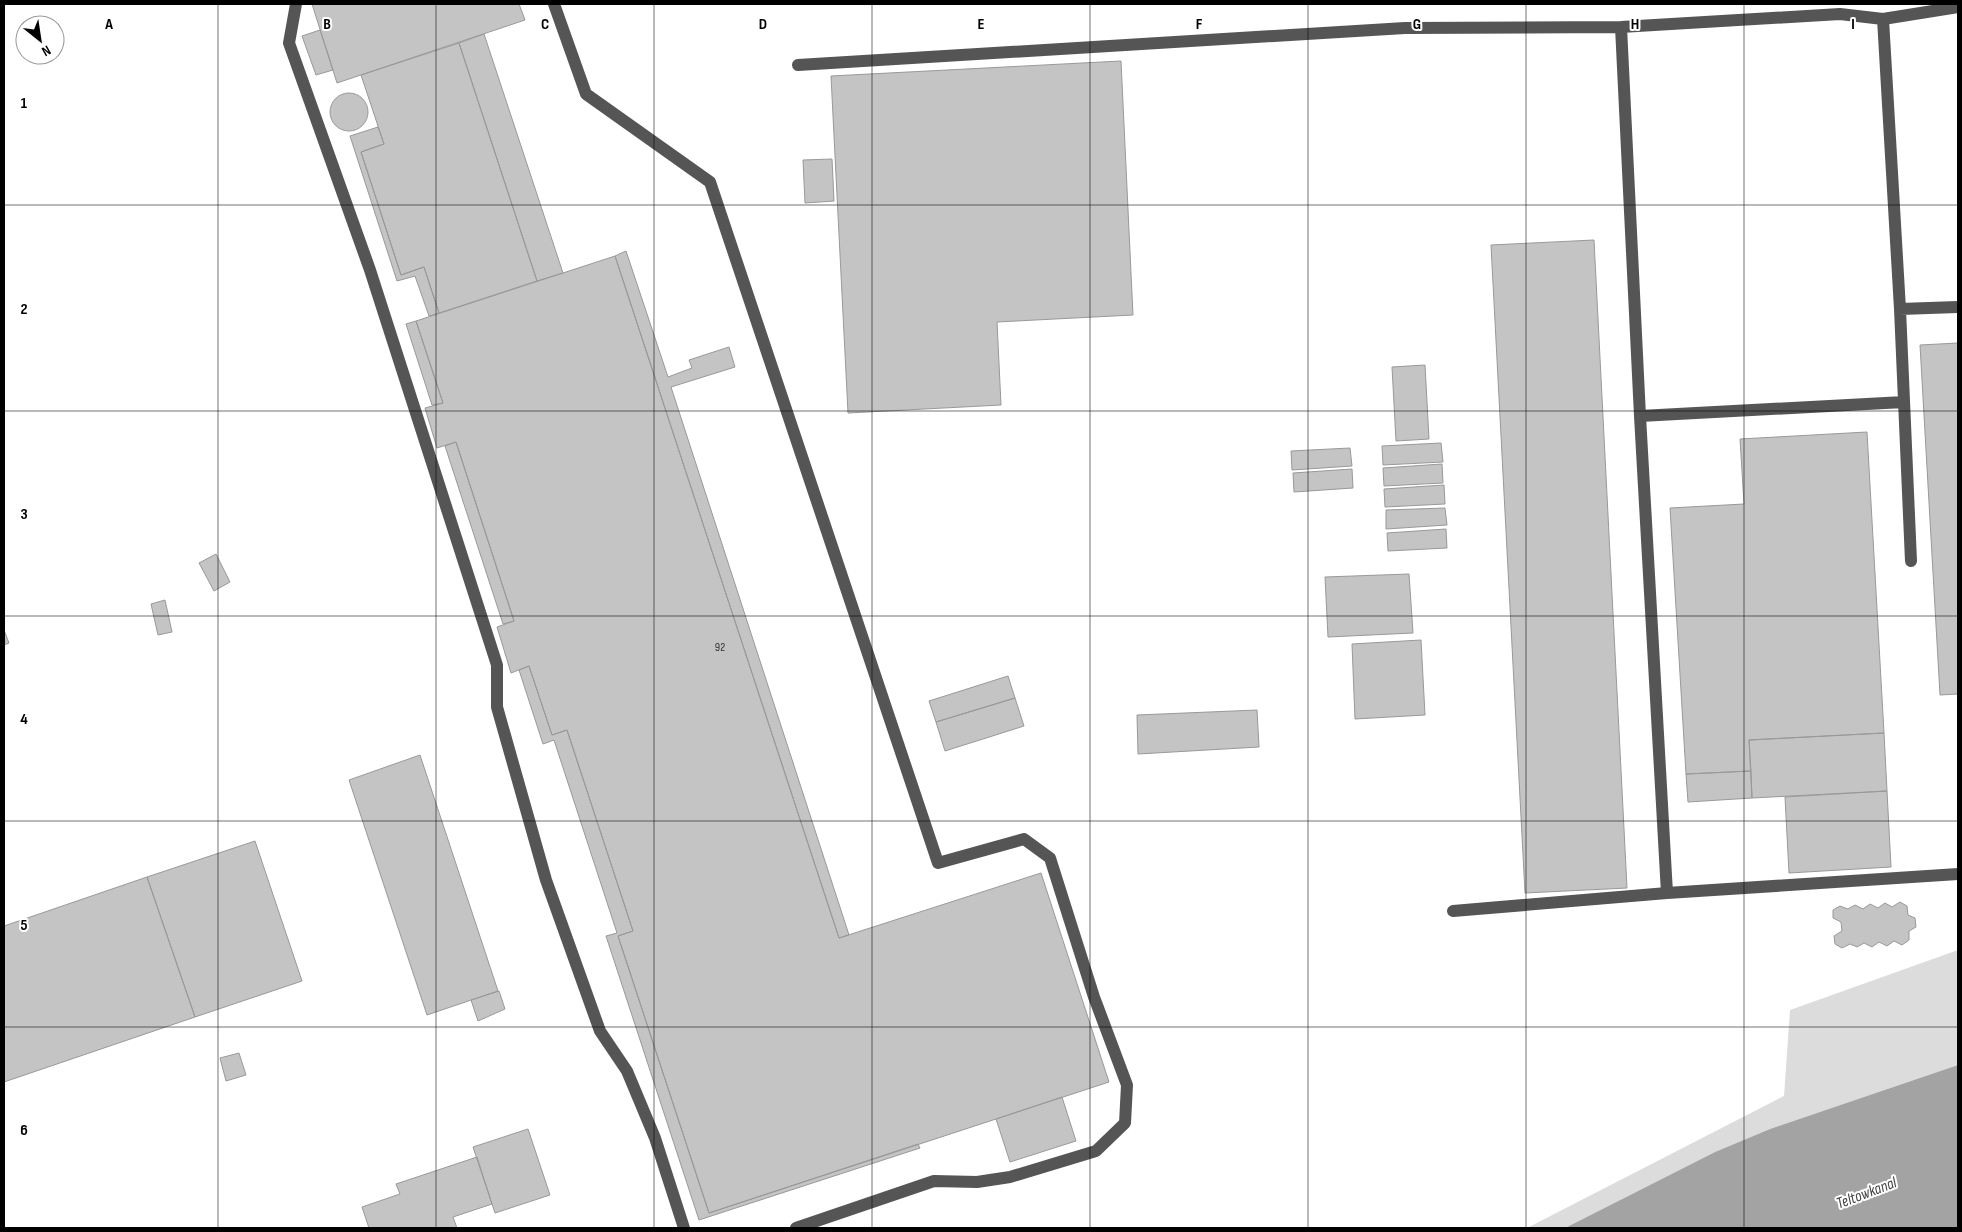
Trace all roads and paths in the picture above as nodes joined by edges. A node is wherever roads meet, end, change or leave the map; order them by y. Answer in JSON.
{"nodes":[{"id":1,"x":296,"y":4,"type":"edge"},
{"id":2,"x":554,"y":4,"type":"edge"},
{"id":3,"x":1958,"y":7,"type":"edge"},
{"id":4,"x":1883,"y":19,"type":"junction"},
{"id":5,"x":1621,"y":27,"type":"junction"},
{"id":6,"x":798,"y":65,"type":"dead end"},
{"id":7,"x":1958,"y":307,"type":"edge"},
{"id":8,"x":1900,"y":309,"type":"junction"},
{"id":9,"x":1904,"y":402,"type":"junction"},
{"id":10,"x":1640,"y":416,"type":"junction"},
{"id":11,"x":1911,"y":561,"type":"dead end"},
{"id":12,"x":1958,"y":874,"type":"edge"},
{"id":13,"x":1668,"y":893,"type":"junction"},
{"id":14,"x":1453,"y":911,"type":"dead end"},
{"id":15,"x":684,"y":1228,"type":"edge"},
{"id":16,"x":796,"y":1228,"type":"edge"}],
"edges":[{"from":1,"to":15,"type":"lane"},
{"from":2,"to":16,"type":"lane"},
{"from":3,"to":4,"type":"lane"},
{"from":4,"to":5,"type":"lane"},
{"from":4,"to":8,"type":"lane"},
{"from":5,"to":6,"type":"lane"},
{"from":5,"to":10,"type":"lane"},
{"from":7,"to":8,"type":"lane"},
{"from":8,"to":9,"type":"lane"},
{"from":9,"to":10,"type":"lane"},
{"from":9,"to":11,"type":"lane"},
{"from":10,"to":13,"type":"lane"},
{"from":12,"to":13,"type":"lane"},
{"from":13,"to":14,"type":"lane"}]}
